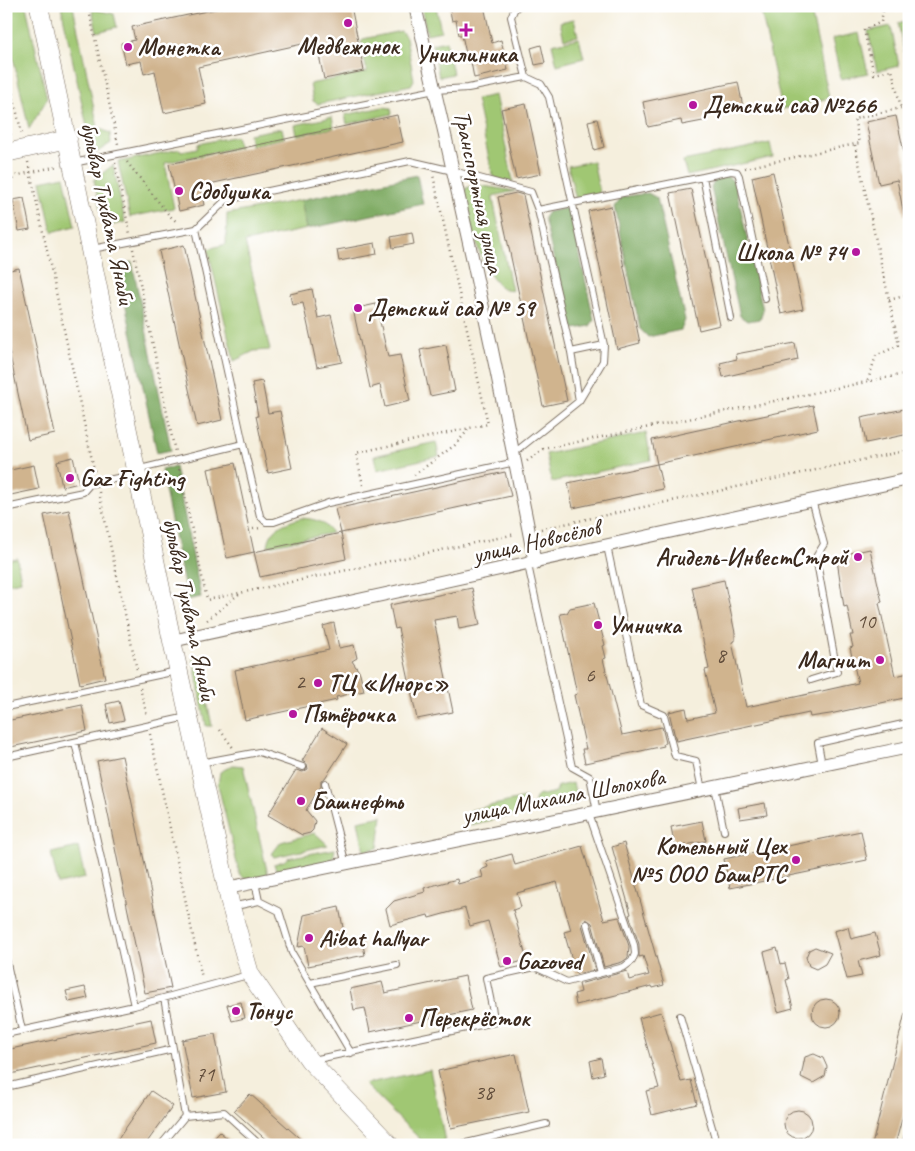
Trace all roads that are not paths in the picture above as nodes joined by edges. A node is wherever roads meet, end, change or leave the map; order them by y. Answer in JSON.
{"nodes":[{"id":1,"x":40,"y":6,"type":"edge"},
{"id":2,"x":415,"y":6,"type":"edge"},
{"id":3,"x":518,"y":6,"type":"edge"},
{"id":4,"x":526,"y":77,"type":"junction"},
{"id":5,"x":435,"y":90,"type":"junction"},
{"id":6,"x":68,"y":139,"type":"junction"},
{"id":7,"x":6,"y":153,"type":"edge"},
{"id":8,"x":73,"y":163,"type":"junction"},
{"id":9,"x":453,"y":170,"type":"junction"},
{"id":10,"x":703,"y":177,"type":"junction"},
{"id":11,"x":574,"y":203,"type":"junction"},
{"id":12,"x":538,"y":210,"type":"junction"},
{"id":13,"x":196,"y":229,"type":"junction"},
{"id":14,"x":92,"y":250,"type":"junction"},
{"id":15,"x":766,"y":299,"type":"dead end"},
{"id":16,"x":731,"y":318,"type":"dead end"},
{"id":17,"x":604,"y":345,"type":"junction"},
{"id":18,"x":571,"y":352,"type":"junction"},
{"id":19,"x":579,"y":401,"type":"junction"},
{"id":20,"x":243,"y":444,"type":"junction"},
{"id":21,"x":515,"y":461,"type":"junction"},
{"id":22,"x":137,"y":472,"type":"junction"},
{"id":23,"x":909,"y":479,"type":"edge"},
{"id":24,"x":812,"y":500,"type":"junction"},
{"id":25,"x":6,"y":508,"type":"edge"},
{"id":26,"x":607,"y":546,"type":"junction"},
{"id":27,"x":531,"y":564,"type":"junction"},
{"id":28,"x":172,"y":641,"type":"junction"},
{"id":29,"x":178,"y":670,"type":"junction"},
{"id":30,"x":811,"y":680,"type":"dead end"},
{"id":31,"x":6,"y":707,"type":"edge"},
{"id":32,"x":189,"y":717,"type":"junction"},
{"id":33,"x":903,"y":724,"type":"dead end"},
{"id":34,"x":75,"y":742,"type":"junction"},
{"id":35,"x":909,"y":746,"type":"edge"},
{"id":36,"x":6,"y":756,"type":"edge"},
{"id":37,"x":199,"y":763,"type":"junction"},
{"id":38,"x":822,"y":765,"type":"junction"},
{"id":39,"x":303,"y":767,"type":"dead end"},
{"id":40,"x":326,"y":783,"type":"dead end"},
{"id":41,"x":715,"y":787,"type":"junction"},
{"id":42,"x":702,"y":790,"type":"junction"},
{"id":43,"x":593,"y":813,"type":"junction"},
{"id":44,"x":724,"y":831,"type":"dead end"},
{"id":45,"x":345,"y":861,"type":"junction"},
{"id":46,"x":255,"y":881,"type":"junction"},
{"id":47,"x":227,"y":888,"type":"junction"},
{"id":48,"x":259,"y":901,"type":"junction"},
{"id":49,"x":231,"y":907,"type":"junction"},
{"id":50,"x":587,"y":924,"type":"dead end"},
{"id":51,"x":6,"y":959,"type":"edge"},
{"id":52,"x":397,"y":965,"type":"dead end"},
{"id":53,"x":601,"y":973,"type":"junction"},
{"id":54,"x":250,"y":974,"type":"junction"},
{"id":55,"x":310,"y":983,"type":"junction"},
{"id":56,"x":164,"y":998,"type":"junction"},
{"id":57,"x":134,"y":1006,"type":"junction"},
{"id":58,"x":680,"y":1016,"type":"dead end"},
{"id":59,"x":22,"y":1030,"type":"junction"},
{"id":60,"x":6,"y":1034,"type":"edge"},
{"id":61,"x":173,"y":1049,"type":"junction"},
{"id":62,"x":351,"y":1052,"type":"junction"},
{"id":63,"x":309,"y":1060,"type":"junction"},
{"id":64,"x":6,"y":1087,"type":"edge"},
{"id":65,"x":185,"y":1116,"type":"junction"},
{"id":66,"x":546,"y":1124,"type":"dead end"},
{"id":67,"x":909,"y":1131,"type":"edge"},
{"id":68,"x":161,"y":1145,"type":"edge"},
{"id":69,"x":260,"y":1145,"type":"edge"},
{"id":70,"x":390,"y":1145,"type":"edge"},
{"id":71,"x":458,"y":1145,"type":"edge"},
{"id":72,"x":717,"y":1145,"type":"edge"},
{"id":73,"x":905,"y":1145,"type":"edge"}],
"edges":[{"from":1,"to":6,"type":"main road","name":"бульвар Тухвата Янаби"},
{"from":2,"to":5,"type":"street","name":"Транспортная улица"},
{"from":3,"to":4,"type":"lane"},
{"from":4,"to":5,"type":"lane"},
{"from":4,"to":11,"type":"lane"},
{"from":5,"to":8,"type":"lane"},
{"from":5,"to":9,"type":"street","name":"Транспортная улица"},
{"from":6,"to":7,"type":"main road"},
{"from":6,"to":8,"type":"main road","name":"бульвар Тухвата Янаби"},
{"from":8,"to":14,"type":"main road","name":"бульвар Тухвата Янаби"},
{"from":9,"to":12,"type":"lane"},
{"from":9,"to":13,"type":"lane"},
{"from":9,"to":21,"type":"street","name":"Транспортная улица"},
{"from":10,"to":11,"type":"lane"},
{"from":10,"to":15,"type":"lane"},
{"from":10,"to":16,"type":"lane"},
{"from":11,"to":12,"type":"lane"},
{"from":11,"to":17,"type":"lane"},
{"from":12,"to":18,"type":"lane"},
{"from":13,"to":14,"type":"lane"},
{"from":13,"to":20,"type":"lane"},
{"from":14,"to":22,"type":"main road","name":"бульвар Тухвата Янаби"},
{"from":17,"to":18,"type":"lane"},
{"from":17,"to":19,"type":"lane"},
{"from":18,"to":19,"type":"lane"},
{"from":19,"to":21,"type":"lane"},
{"from":20,"to":21,"type":"lane"},
{"from":20,"to":22,"type":"lane"},
{"from":21,"to":27,"type":"street","name":"Транспортная улица"},
{"from":22,"to":25,"type":"lane"},
{"from":22,"to":28,"type":"main road","name":"бульвар Тухвата Янаби"},
{"from":23,"to":24,"type":"street","name":"улица Новосёлов"},
{"from":24,"to":26,"type":"street","name":"улица Новосёлов"},
{"from":24,"to":30,"type":"lane"},
{"from":26,"to":27,"type":"street","name":"улица Новосёлов"},
{"from":26,"to":42,"type":"lane"},
{"from":27,"to":28,"type":"street","name":"улица Новосёлов"},
{"from":27,"to":43,"type":"lane"},
{"from":28,"to":29,"type":"main road","name":"бульвар Тухвата Янаби"},
{"from":29,"to":31,"type":"lane"},
{"from":29,"to":32,"type":"main road","name":"бульвар Тухвата Янаби"},
{"from":32,"to":34,"type":"lane"},
{"from":32,"to":37,"type":"main road","name":"бульвар Тухвата Янаби"},
{"from":33,"to":38,"type":"lane"},
{"from":34,"to":36,"type":"lane"},
{"from":34,"to":57,"type":"lane"},
{"from":35,"to":38,"type":"street","name":"улица Михаила Шолохова"},
{"from":37,"to":39,"type":"lane"},
{"from":37,"to":47,"type":"main road","name":"бульвар Тухвата Янаби"},
{"from":38,"to":41,"type":"street","name":"улица Михаила Шолохова"},
{"from":40,"to":45,"type":"lane"},
{"from":41,"to":42,"type":"street","name":"улица Михаила Шолохова"},
{"from":41,"to":44,"type":"lane"},
{"from":42,"to":43,"type":"street","name":"улица Михаила Шолохова"},
{"from":43,"to":45,"type":"street","name":"улица Михаила Шолохова"},
{"from":43,"to":53,"type":"lane"},
{"from":45,"to":46,"type":"street","name":"улица Михаила Шолохова"},
{"from":46,"to":47,"type":"street","name":"улица Михаила Шолохова"},
{"from":46,"to":48,"type":"lane"},
{"from":47,"to":49,"type":"main road","name":"бульвар Тухвата Янаби"},
{"from":48,"to":49,"type":"lane"},
{"from":48,"to":55,"type":"lane"},
{"from":49,"to":54,"type":"main road","name":"бульвар Тухвата Янаби"},
{"from":50,"to":53,"type":"lane"},
{"from":51,"to":59,"type":"lane"},
{"from":52,"to":55,"type":"lane"},
{"from":53,"to":62,"type":"lane"},
{"from":54,"to":56,"type":"lane"},
{"from":54,"to":63,"type":"main road","name":"бульвар Тухвата Янаби"},
{"from":55,"to":62,"type":"lane"},
{"from":56,"to":57,"type":"lane"},
{"from":56,"to":61,"type":"lane"},
{"from":57,"to":59,"type":"lane"},
{"from":58,"to":72,"type":"lane"},
{"from":59,"to":60,"type":"lane"},
{"from":61,"to":64,"type":"lane"},
{"from":61,"to":65,"type":"lane"},
{"from":62,"to":63,"type":"lane"},
{"from":63,"to":70,"type":"main road","name":"бульвар Тухвата Янаби"},
{"from":65,"to":68,"type":"lane"},
{"from":65,"to":69,"type":"lane"},
{"from":66,"to":71,"type":"lane"},
{"from":67,"to":73,"type":"lane"}]}
